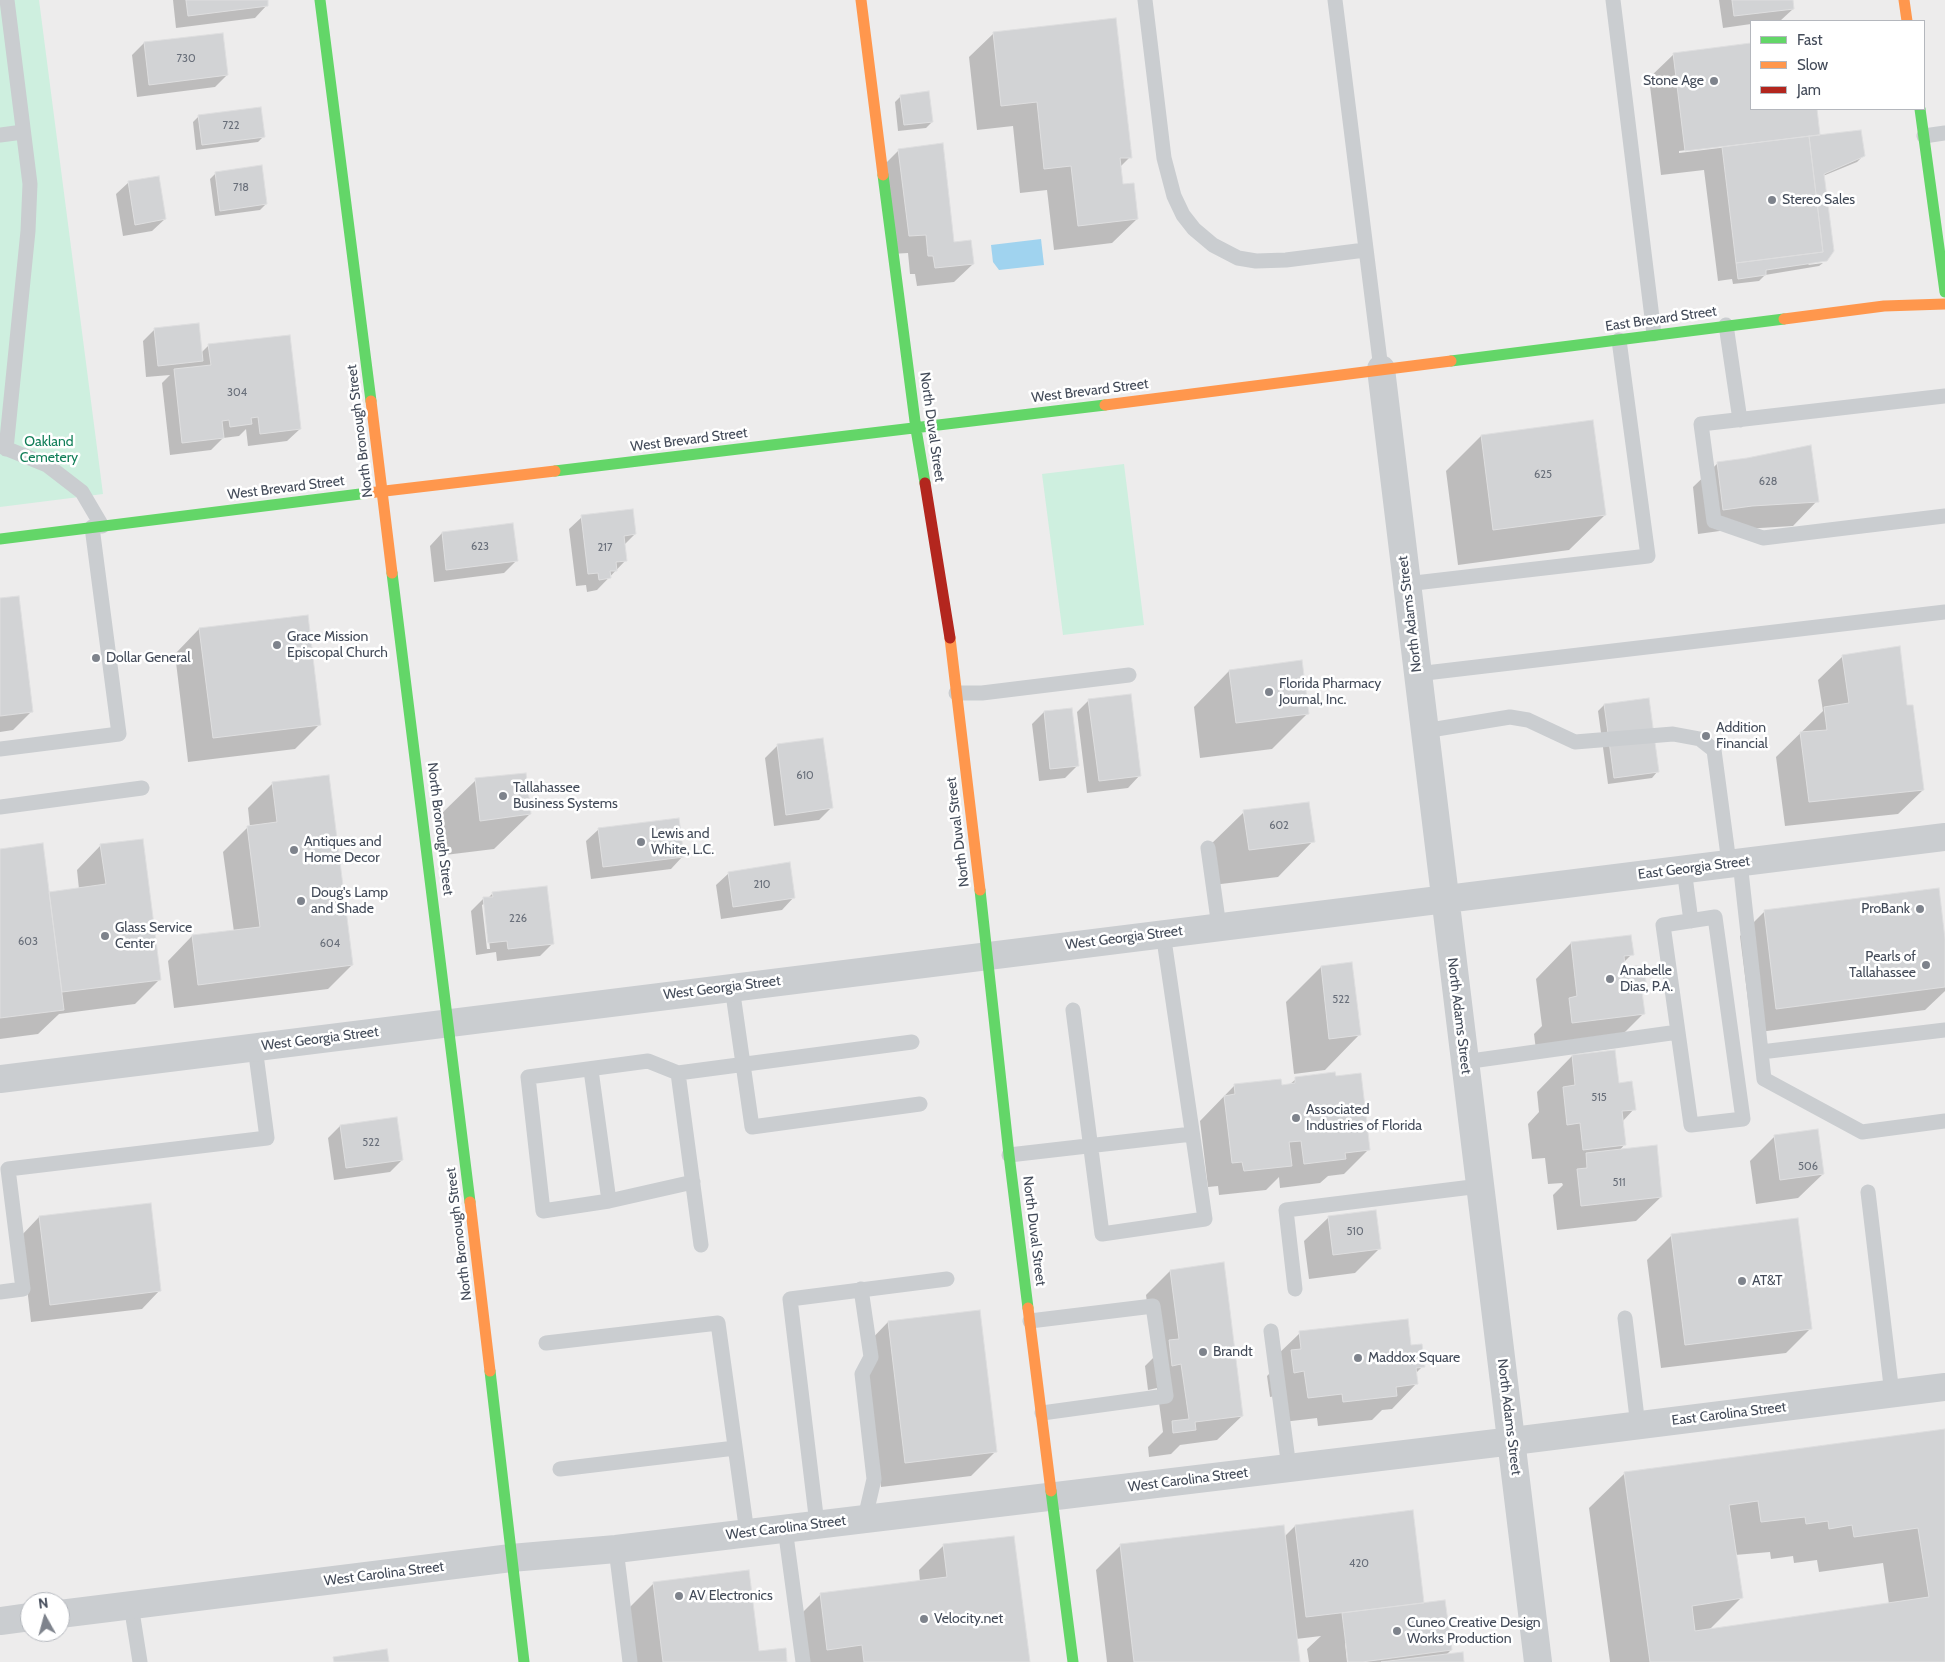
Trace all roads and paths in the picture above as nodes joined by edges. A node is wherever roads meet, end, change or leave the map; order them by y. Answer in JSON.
{"nodes":[{"id":1,"x":7,"y":0,"type":"edge"},
{"id":2,"x":320,"y":0,"type":"edge"},
{"id":3,"x":861,"y":0,"type":"edge"},
{"id":4,"x":1145,"y":0,"type":"edge"},
{"id":5,"x":1334,"y":0,"type":"edge"},
{"id":6,"x":1613,"y":0,"type":"edge"},
{"id":7,"x":1904,"y":0,"type":"edge"},
{"id":8,"x":1907,"y":20,"type":"edge"},
{"id":9,"x":1920,"y":110,"type":"edge"},
{"id":10,"x":23,"y":132,"type":"junction"},
{"id":11,"x":1945,"y":133,"type":"edge"},
{"id":12,"x":0,"y":135,"type":"edge"},
{"id":13,"x":1924,"y":136,"type":"junction"},
{"id":14,"x":1945,"y":174,"type":"edge"},
{"id":15,"x":1930,"y":176,"type":"junction"},
{"id":16,"x":1366,"y":250,"type":"junction"},
{"id":17,"x":1945,"y":292,"type":"edge"},
{"id":18,"x":1945,"y":304,"type":"edge"},
{"id":19,"x":1726,"y":325,"type":"junction"},
{"id":20,"x":1654,"y":334,"type":"junction"},
{"id":21,"x":1618,"y":340,"type":"junction"},
{"id":22,"x":1380,"y":369,"type":"junction"},
{"id":23,"x":1945,"y":396,"type":"edge"},
{"id":24,"x":1740,"y":420,"type":"junction"},
{"id":25,"x":916,"y":428,"type":"junction"},
{"id":26,"x":3,"y":448,"type":"edge"},
{"id":27,"x":382,"y":490,"type":"junction"},
{"id":28,"x":1945,"y":516,"type":"edge"},
{"id":29,"x":97,"y":527,"type":"junction"},
{"id":30,"x":0,"y":539,"type":"edge"},
{"id":31,"x":1406,"y":584,"type":"junction"},
{"id":32,"x":1945,"y":612,"type":"edge"},
{"id":33,"x":1417,"y":674,"type":"junction"},
{"id":34,"x":1129,"y":675,"type":"dead end"},
{"id":35,"x":956,"y":693,"type":"junction"},
{"id":36,"x":1424,"y":731,"type":"junction"},
{"id":37,"x":0,"y":749,"type":"edge"},
{"id":38,"x":142,"y":788,"type":"dead end"},
{"id":39,"x":0,"y":807,"type":"edge"},
{"id":40,"x":1945,"y":837,"type":"edge"},
{"id":41,"x":1208,"y":848,"type":"dead end"},
{"id":42,"x":1734,"y":863,"type":"junction"},
{"id":43,"x":1684,"y":869,"type":"junction"},
{"id":44,"x":1444,"y":898,"type":"junction"},
{"id":45,"x":1691,"y":921,"type":"junction"},
{"id":46,"x":1219,"y":926,"type":"junction"},
{"id":47,"x":1163,"y":933,"type":"junction"},
{"id":48,"x":988,"y":955,"type":"junction"},
{"id":49,"x":732,"y":987,"type":"junction"},
{"id":50,"x":1073,"y":1010,"type":"dead end"},
{"id":51,"x":449,"y":1022,"type":"junction"},
{"id":52,"x":1945,"y":1030,"type":"edge"},
{"id":53,"x":1678,"y":1032,"type":"junction"},
{"id":54,"x":912,"y":1042,"type":"dead end"},
{"id":55,"x":255,"y":1047,"type":"junction"},
{"id":56,"x":1761,"y":1052,"type":"junction"},
{"id":57,"x":1464,"y":1062,"type":"junction"},
{"id":58,"x":744,"y":1064,"type":"junction"},
{"id":59,"x":591,"y":1070,"type":"junction"},
{"id":60,"x":678,"y":1073,"type":"junction"},
{"id":61,"x":0,"y":1078,"type":"edge"},
{"id":62,"x":920,"y":1104,"type":"dead end"},
{"id":63,"x":1945,"y":1121,"type":"edge"},
{"id":64,"x":1192,"y":1134,"type":"junction"},
{"id":65,"x":1091,"y":1146,"type":"junction"},
{"id":66,"x":1009,"y":1155,"type":"junction"},
{"id":67,"x":693,"y":1182,"type":"junction"},
{"id":68,"x":1480,"y":1186,"type":"junction"},
{"id":69,"x":1868,"y":1192,"type":"dead end"},
{"id":70,"x":609,"y":1200,"type":"junction"},
{"id":71,"x":701,"y":1245,"type":"dead end"},
{"id":72,"x":947,"y":1278,"type":"dead end"},
{"id":73,"x":1295,"y":1289,"type":"dead end"},
{"id":74,"x":861,"y":1290,"type":"junction"},
{"id":75,"x":0,"y":1292,"type":"edge"},
{"id":76,"x":1625,"y":1318,"type":"dead end"},
{"id":77,"x":1030,"y":1320,"type":"junction"},
{"id":78,"x":1271,"y":1331,"type":"dead end"},
{"id":79,"x":546,"y":1343,"type":"dead end"},
{"id":80,"x":1945,"y":1387,"type":"edge"},
{"id":81,"x":1892,"y":1394,"type":"junction"},
{"id":82,"x":1042,"y":1413,"type":"junction"},
{"id":83,"x":1638,"y":1426,"type":"junction"},
{"id":84,"x":1513,"y":1442,"type":"junction"},
{"id":85,"x":735,"y":1448,"type":"junction"},
{"id":86,"x":1289,"y":1468,"type":"junction"},
{"id":87,"x":560,"y":1469,"type":"dead end"},
{"id":88,"x":1053,"y":1496,"type":"junction"},
{"id":89,"x":865,"y":1518,"type":"junction"},
{"id":90,"x":817,"y":1524,"type":"junction"},
{"id":91,"x":785,"y":1528,"type":"junction"},
{"id":92,"x":747,"y":1532,"type":"junction"},
{"id":93,"x":616,"y":1549,"type":"junction"},
{"id":94,"x":511,"y":1558,"type":"junction"},
{"id":95,"x":131,"y":1605,"type":"junction"},
{"id":96,"x":70,"y":1613,"type":"edge"},
{"id":97,"x":20,"y":1618,"type":"edge"},
{"id":98,"x":0,"y":1621,"type":"edge"},
{"id":99,"x":140,"y":1662,"type":"edge"},
{"id":100,"x":524,"y":1662,"type":"edge"},
{"id":101,"x":630,"y":1662,"type":"edge"},
{"id":102,"x":803,"y":1662,"type":"edge"},
{"id":103,"x":1073,"y":1662,"type":"edge"},
{"id":104,"x":1538,"y":1662,"type":"edge"}],
"edges":[{"from":1,"to":10,"type":"lane"},
{"from":2,"to":27,"type":"main road","name":"North Bronough Street"},
{"from":3,"to":25,"type":"main road","name":"North Duval Street"},
{"from":4,"to":16,"type":"lane"},
{"from":5,"to":16,"type":"lane"},
{"from":6,"to":20,"type":"lane"},
{"from":7,"to":8,"type":"main road"},
{"from":9,"to":13,"type":"main road"},
{"from":10,"to":12,"type":"lane"},
{"from":10,"to":26,"type":"lane"},
{"from":11,"to":13,"type":"lane"},
{"from":13,"to":15,"type":"main road"},
{"from":14,"to":15,"type":"lane"},
{"from":15,"to":17,"type":"main road"},
{"from":16,"to":22,"type":"lane"},
{"from":18,"to":19,"type":"main road","name":"East Brevard Street"},
{"from":19,"to":20,"type":"main road","name":"East Brevard Street"},
{"from":19,"to":24,"type":"lane"},
{"from":20,"to":21,"type":"main road","name":"East Brevard Street"},
{"from":21,"to":22,"type":"main road","name":"East Brevard Street"},
{"from":21,"to":31,"type":"lane"},
{"from":22,"to":25,"type":"main road","name":"West Brevard Street"},
{"from":22,"to":31,"type":"street","name":"North Adams Street"},
{"from":23,"to":24,"type":"lane"},
{"from":24,"to":28,"type":"lane"},
{"from":25,"to":27,"type":"main road","name":"West Brevard Street"},
{"from":25,"to":35,"type":"main road","name":"North Duval Street"},
{"from":26,"to":29,"type":"lane"},
{"from":27,"to":29,"type":"main road","name":"West Brevard Street"},
{"from":27,"to":51,"type":"main road","name":"North Bronough Street"},
{"from":29,"to":30,"type":"main road","name":"West Brevard Street"},
{"from":29,"to":37,"type":"lane"},
{"from":31,"to":33,"type":"street","name":"North Adams Street"},
{"from":32,"to":33,"type":"lane"},
{"from":33,"to":36,"type":"street","name":"North Adams Street"},
{"from":34,"to":35,"type":"lane"},
{"from":35,"to":48,"type":"main road","name":"North Duval Street"},
{"from":36,"to":42,"type":"lane"},
{"from":36,"to":44,"type":"street","name":"North Adams Street"},
{"from":38,"to":39,"type":"lane"},
{"from":40,"to":42,"type":"street","name":"East Georgia Street"},
{"from":41,"to":46,"type":"lane"},
{"from":42,"to":43,"type":"street","name":"East Georgia Street"},
{"from":42,"to":56,"type":"lane"},
{"from":43,"to":44,"type":"street","name":"East Georgia Street"},
{"from":43,"to":45,"type":"lane"},
{"from":44,"to":46,"type":"street","name":"West Georgia Street"},
{"from":44,"to":57,"type":"street","name":"North Adams Street"},
{"from":45,"to":53,"type":"lane"},
{"from":45,"to":53,"type":"lane"},
{"from":46,"to":47,"type":"street","name":"West Georgia Street"},
{"from":47,"to":48,"type":"street","name":"West Georgia Street"},
{"from":47,"to":64,"type":"lane"},
{"from":48,"to":49,"type":"street","name":"West Georgia Street"},
{"from":48,"to":66,"type":"main road","name":"North Duval Street"},
{"from":49,"to":51,"type":"street","name":"West Georgia Street"},
{"from":49,"to":58,"type":"lane"},
{"from":50,"to":65,"type":"lane"},
{"from":51,"to":55,"type":"street","name":"West Georgia Street"},
{"from":51,"to":94,"type":"main road","name":"North Bronough Street"},
{"from":52,"to":56,"type":"lane"},
{"from":53,"to":57,"type":"lane"},
{"from":54,"to":58,"type":"lane"},
{"from":55,"to":61,"type":"street","name":"West Georgia Street"},
{"from":55,"to":75,"type":"lane"},
{"from":56,"to":63,"type":"lane"},
{"from":57,"to":68,"type":"street","name":"North Adams Street"},
{"from":58,"to":60,"type":"lane"},
{"from":58,"to":62,"type":"lane"},
{"from":59,"to":60,"type":"lane"},
{"from":59,"to":70,"type":"lane"},
{"from":59,"to":70,"type":"lane"},
{"from":60,"to":67,"type":"lane"},
{"from":64,"to":65,"type":"lane"},
{"from":64,"to":65,"type":"lane"},
{"from":65,"to":66,"type":"lane"},
{"from":66,"to":77,"type":"main road","name":"North Duval Street"},
{"from":67,"to":70,"type":"lane"},
{"from":67,"to":71,"type":"lane"},
{"from":68,"to":73,"type":"lane"},
{"from":68,"to":84,"type":"street","name":"North Adams Street"},
{"from":69,"to":81,"type":"lane"},
{"from":72,"to":74,"type":"lane"},
{"from":74,"to":89,"type":"lane"},
{"from":74,"to":90,"type":"lane"},
{"from":76,"to":83,"type":"lane"},
{"from":77,"to":82,"type":"main road","name":"North Duval Street"},
{"from":77,"to":82,"type":"lane"},
{"from":78,"to":86,"type":"lane"},
{"from":79,"to":85,"type":"lane"},
{"from":80,"to":81,"type":"street","name":"East Carolina Street"},
{"from":81,"to":83,"type":"street","name":"East Carolina Street"},
{"from":82,"to":88,"type":"main road","name":"North Duval Street"},
{"from":83,"to":84,"type":"street","name":"East Carolina Street"},
{"from":84,"to":86,"type":"street","name":"West Carolina Street"},
{"from":84,"to":104,"type":"street","name":"North Adams Street"},
{"from":85,"to":87,"type":"lane"},
{"from":85,"to":92,"type":"lane"},
{"from":86,"to":88,"type":"street","name":"West Carolina Street"},
{"from":88,"to":89,"type":"street","name":"West Carolina Street"},
{"from":88,"to":103,"type":"main road","name":"North Duval Street"},
{"from":89,"to":90,"type":"street","name":"West Carolina Street"},
{"from":90,"to":91,"type":"street","name":"West Carolina Street"},
{"from":91,"to":92,"type":"street","name":"West Carolina Street"},
{"from":91,"to":102,"type":"lane"},
{"from":92,"to":93,"type":"street","name":"West Carolina Street"},
{"from":93,"to":94,"type":"street","name":"West Carolina Street"},
{"from":93,"to":101,"type":"lane"},
{"from":94,"to":95,"type":"street","name":"West Carolina Street"},
{"from":94,"to":100,"type":"main road","name":"North Bronough Street"},
{"from":95,"to":96,"type":"street","name":"West Carolina Street"},
{"from":95,"to":99,"type":"lane"},
{"from":97,"to":98,"type":"street"}]}
